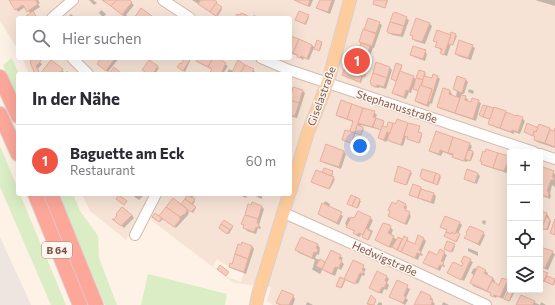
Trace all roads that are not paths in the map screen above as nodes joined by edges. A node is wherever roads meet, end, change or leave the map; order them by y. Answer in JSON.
{"nodes":[{"id":1,"x":73,"y":0,"type":"edge"},
{"id":2,"x":163,"y":0,"type":"edge"},
{"id":3,"x":350,"y":0,"type":"edge"},
{"id":4,"x":54,"y":16,"type":"edge"},
{"id":5,"x":187,"y":16,"type":"edge"},
{"id":6,"x":74,"y":60,"type":"edge"},
{"id":7,"x":266,"y":60,"type":"edge"},
{"id":8,"x":86,"y":72,"type":"edge"},
{"id":9,"x":0,"y":78,"type":"edge"},
{"id":10,"x":328,"y":82,"type":"junction"},
{"id":11,"x":16,"y":112,"type":"edge"},
{"id":12,"x":0,"y":114,"type":"edge"},
{"id":13,"x":525,"y":149,"type":"edge"},
{"id":14,"x":16,"y":150,"type":"edge"},
{"id":15,"x":543,"y":155,"type":"edge"},
{"id":16,"x":555,"y":159,"type":"edge"},
{"id":17,"x":292,"y":186,"type":"edge"},
{"id":18,"x":36,"y":196,"type":"edge"},
{"id":19,"x":53,"y":196,"type":"edge"},
{"id":20,"x":155,"y":196,"type":"edge"},
{"id":21,"x":289,"y":196,"type":"edge"},
{"id":22,"x":284,"y":213,"type":"junction"},
{"id":23,"x":135,"y":235,"type":"dead end"},
{"id":24,"x":80,"y":305,"type":"edge"},
{"id":25,"x":96,"y":305,"type":"edge"},
{"id":26,"x":256,"y":305,"type":"edge"},
{"id":27,"x":486,"y":305,"type":"edge"}],
"edges":[{"from":1,"to":4,"type":"street"},
{"from":2,"to":5,"type":"street"},
{"from":3,"to":10,"type":"main road","name":"Giselastraße"},
{"from":6,"to":8,"type":"street"},
{"from":7,"to":10,"type":"street","name":"Stephanusstraße"},
{"from":9,"to":11,"type":"highway"},
{"from":10,"to":13,"type":"street","name":"Stephanusstraße"},
{"from":10,"to":17,"type":"main road","name":"Giselastraße"},
{"from":12,"to":14,"type":"highway"},
{"from":15,"to":16,"type":"street"},
{"from":18,"to":24,"type":"highway","number":"B 64"},
{"from":19,"to":25,"type":"highway","number":"B 64"},
{"from":20,"to":23,"type":"street"},
{"from":21,"to":22,"type":"main road","name":"Giselastraße"},
{"from":22,"to":26,"type":"main road","name":"Giselastraße"},
{"from":22,"to":27,"type":"street","name":"Hedwigstraße"}]}
